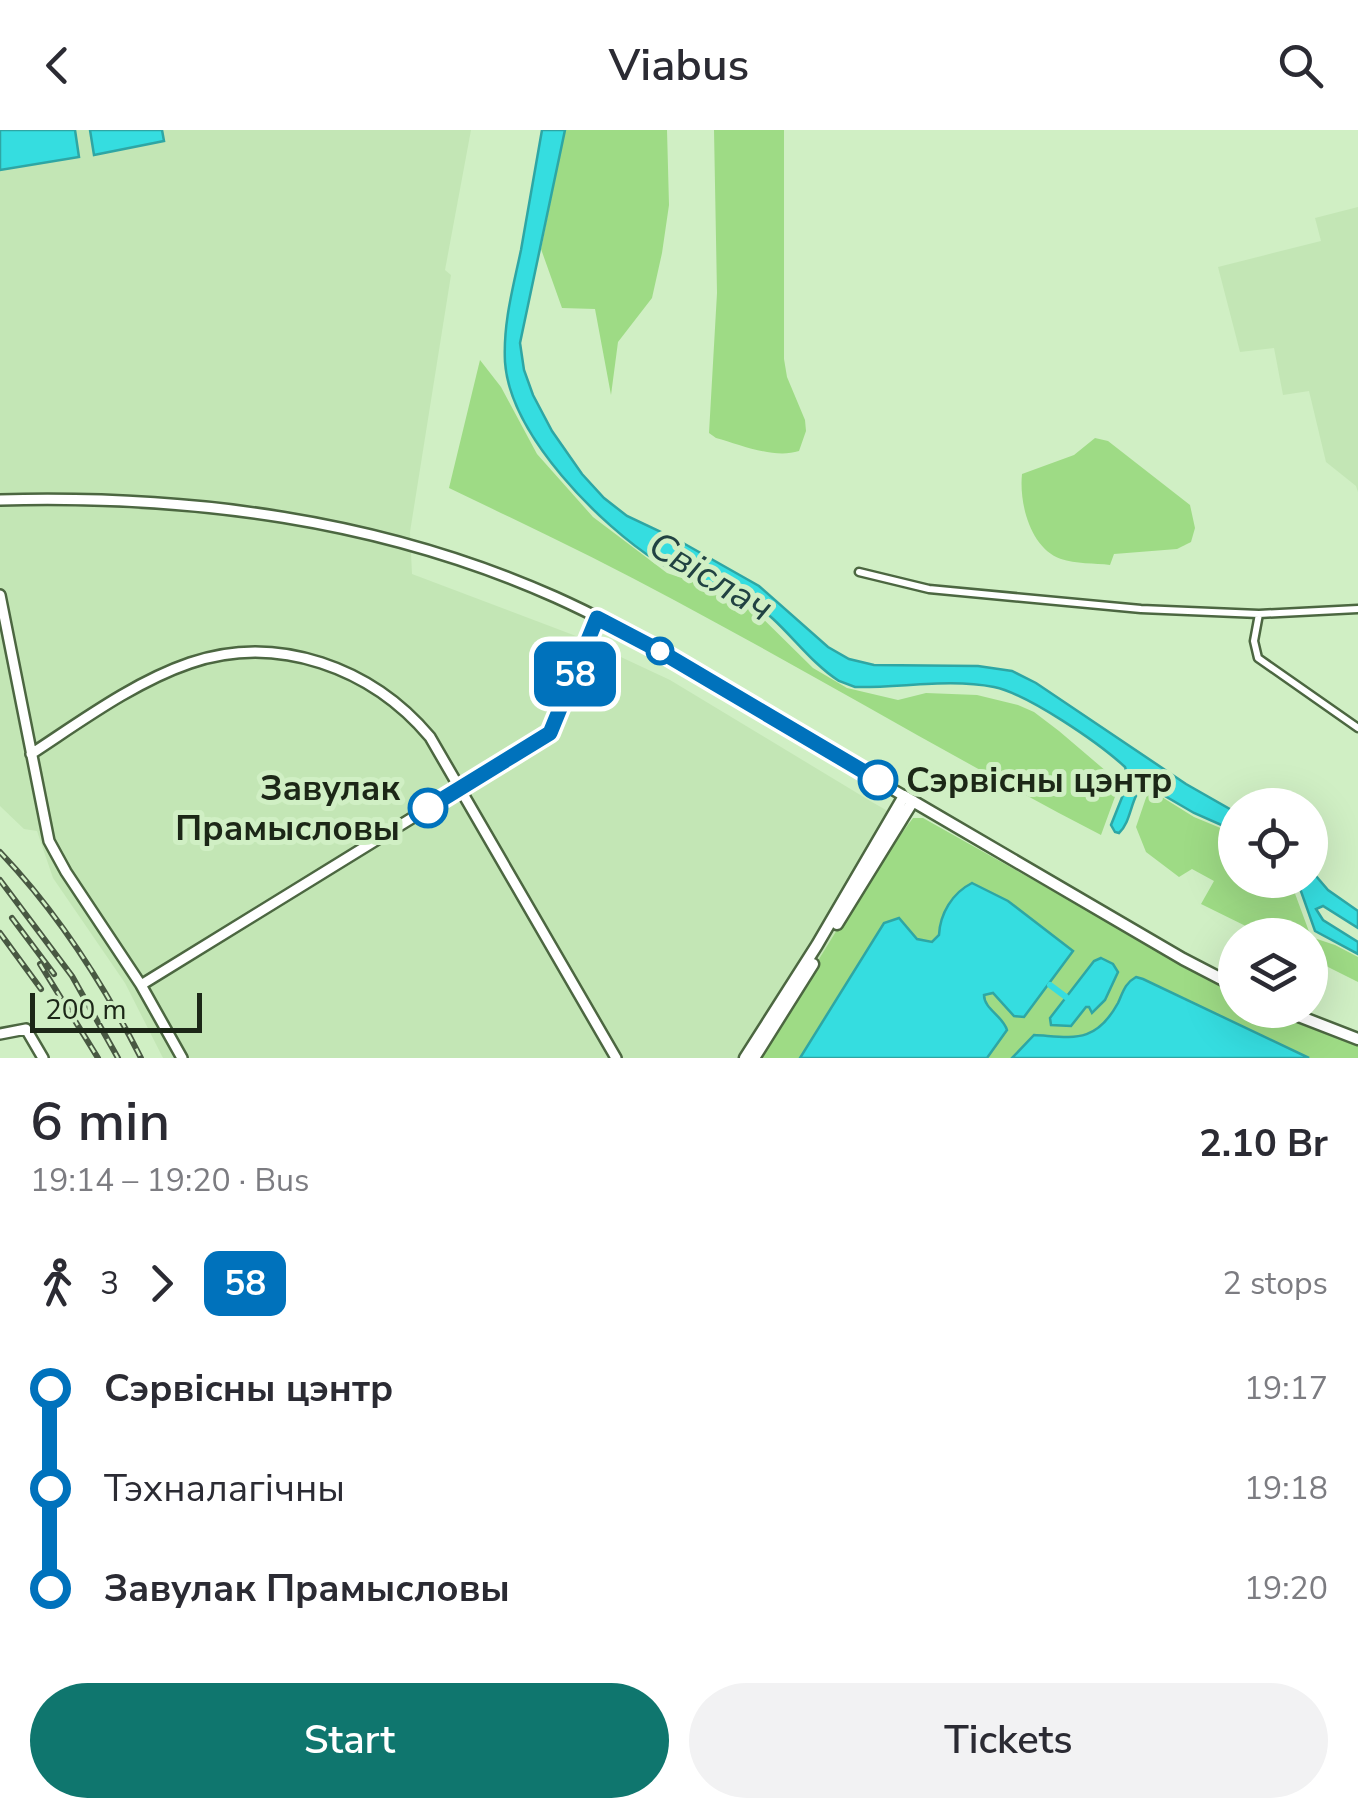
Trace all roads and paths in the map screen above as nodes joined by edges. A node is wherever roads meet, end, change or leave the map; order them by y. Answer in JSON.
{"nodes":[{"id":1,"x":0,"y":500,"type":"edge"},
{"id":2,"x":860,"y":572,"type":"dead end"},
{"id":3,"x":0,"y":595,"type":"edge"},
{"id":4,"x":1358,"y":609,"type":"edge"},
{"id":5,"x":1260,"y":614,"type":"junction"},
{"id":6,"x":597,"y":618,"type":"junction"},
{"id":7,"x":1358,"y":728,"type":"edge"},
{"id":8,"x":31,"y":754,"type":"junction"},
{"id":9,"x":461,"y":786,"type":"junction"},
{"id":10,"x":909,"y":799,"type":"junction"},
{"id":11,"x":1218,"y":978,"type":"edge"},
{"id":12,"x":142,"y":985,"type":"junction"},
{"id":13,"x":1328,"y":1028,"type":"edge"},
{"id":14,"x":0,"y":1034,"type":"edge"},
{"id":15,"x":1358,"y":1039,"type":"edge"},
{"id":16,"x":43,"y":1058,"type":"edge"},
{"id":17,"x":182,"y":1058,"type":"edge"},
{"id":18,"x":616,"y":1058,"type":"edge"},
{"id":19,"x":745,"y":1058,"type":"edge"},
{"id":20,"x":754,"y":1058,"type":"edge"}],
"edges":[{"from":1,"to":6,"type":"street"},
{"from":2,"to":5,"type":"street"},
{"from":3,"to":8,"type":"street"},
{"from":4,"to":5,"type":"street"},
{"from":5,"to":7,"type":"street"},
{"from":6,"to":9,"type":"street"},
{"from":6,"to":10,"type":"street"},
{"from":8,"to":9,"type":"street"},
{"from":8,"to":12,"type":"street"},
{"from":9,"to":12,"type":"street"},
{"from":9,"to":18,"type":"street"},
{"from":10,"to":11,"type":"main road"},
{"from":10,"to":19,"type":"main road"},
{"from":10,"to":20,"type":"main road"},
{"from":12,"to":17,"type":"street"},
{"from":13,"to":15,"type":"main road"},
{"from":14,"to":16,"type":"street"}]}
